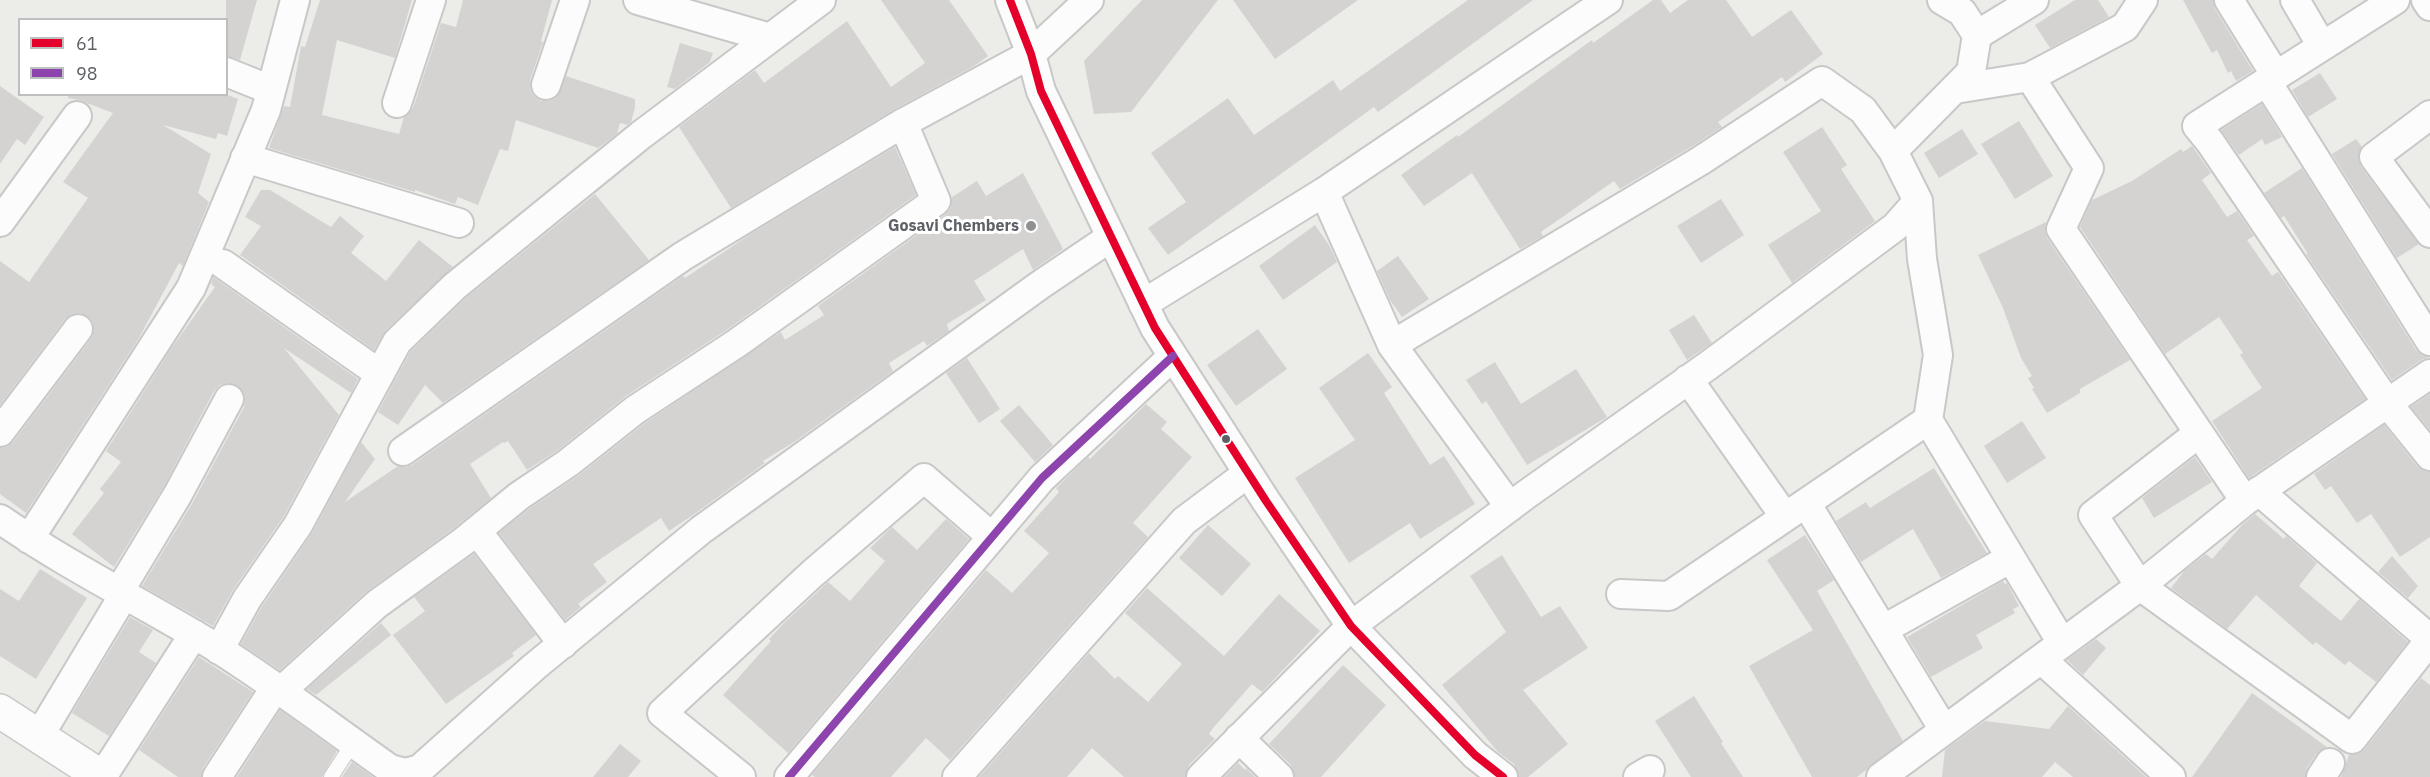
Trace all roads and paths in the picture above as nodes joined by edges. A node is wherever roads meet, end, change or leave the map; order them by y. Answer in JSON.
{"nodes":[{"id":1,"x":295,"y":0,"type":"edge"},
{"id":2,"x":431,"y":0,"type":"edge"},
{"id":3,"x":575,"y":0,"type":"edge"},
{"id":4,"x":638,"y":0,"type":"edge"},
{"id":5,"x":820,"y":0,"type":"edge"},
{"id":6,"x":1010,"y":0,"type":"edge"},
{"id":7,"x":1089,"y":0,"type":"edge"},
{"id":8,"x":1608,"y":0,"type":"edge"},
{"id":9,"x":1942,"y":0,"type":"edge"},
{"id":10,"x":2034,"y":0,"type":"edge"},
{"id":11,"x":2143,"y":0,"type":"edge"},
{"id":12,"x":2229,"y":0,"type":"edge"},
{"id":13,"x":2295,"y":0,"type":"edge"},
{"id":14,"x":2395,"y":0,"type":"edge"},
{"id":15,"x":2426,"y":0,"type":"edge"},
{"id":16,"x":2430,"y":6,"type":"edge"},
{"id":17,"x":2364,"y":8,"type":"edge"},
{"id":18,"x":1977,"y":35,"type":"junction"},
{"id":19,"x":770,"y":38,"type":"junction"},
{"id":20,"x":2322,"y":46,"type":"junction"},
{"id":21,"x":1031,"y":54,"type":"junction"},
{"id":22,"x":228,"y":73,"type":"edge"},
{"id":23,"x":2030,"y":77,"type":"junction"},
{"id":24,"x":2271,"y":79,"type":"junction"},
{"id":25,"x":546,"y":85,"type":"dead end"},
{"id":26,"x":1955,"y":89,"type":"junction"},
{"id":27,"x":271,"y":90,"type":"junction"},
{"id":28,"x":397,"y":103,"type":"dead end"},
{"id":29,"x":2430,"y":115,"type":"edge"},
{"id":30,"x":77,"y":116,"type":"dead end"},
{"id":31,"x":903,"y":123,"type":"junction"},
{"id":32,"x":1893,"y":151,"type":"junction"},
{"id":33,"x":245,"y":158,"type":"junction"},
{"id":34,"x":1324,"y":192,"type":"junction"},
{"id":35,"x":1918,"y":201,"type":"junction"},
{"id":36,"x":0,"y":222,"type":"edge"},
{"id":37,"x":459,"y":223,"type":"dead end"},
{"id":38,"x":2428,"y":226,"type":"edge"},
{"id":39,"x":1111,"y":237,"type":"junction"},
{"id":40,"x":223,"y":264,"type":"dead end"},
{"id":41,"x":1143,"y":304,"type":"junction"},
{"id":42,"x":78,"y":329,"type":"dead end"},
{"id":43,"x":2430,"y":341,"type":"edge"},
{"id":44,"x":1392,"y":345,"type":"junction"},
{"id":45,"x":1173,"y":356,"type":"junction"},
{"id":46,"x":380,"y":374,"type":"junction"},
{"id":47,"x":2430,"y":374,"type":"edge"},
{"id":48,"x":1688,"y":379,"type":"junction"},
{"id":49,"x":229,"y":399,"type":"dead end"},
{"id":50,"x":2388,"y":404,"type":"junction"},
{"id":51,"x":1928,"y":420,"type":"junction"},
{"id":52,"x":0,"y":432,"type":"edge"},
{"id":53,"x":2199,"y":433,"type":"junction"},
{"id":54,"x":403,"y":451,"type":"dead end"},
{"id":55,"x":2430,"y":456,"type":"edge"},
{"id":56,"x":1248,"y":473,"type":"junction"},
{"id":57,"x":2252,"y":496,"type":"junction"},
{"id":58,"x":1510,"y":507,"type":"junction"},
{"id":59,"x":1796,"y":510,"type":"junction"},
{"id":60,"x":0,"y":519,"type":"edge"},
{"id":61,"x":477,"y":531,"type":"junction"},
{"id":62,"x":992,"y":537,"type":"junction"},
{"id":63,"x":29,"y":539,"type":"junction"},
{"id":64,"x":2011,"y":558,"type":"junction"},
{"id":65,"x":2140,"y":586,"type":"junction"},
{"id":66,"x":123,"y":592,"type":"junction"},
{"id":67,"x":1621,"y":594,"type":"dead end"},
{"id":68,"x":1351,"y":626,"type":"junction"},
{"id":69,"x":1884,"y":629,"type":"junction"},
{"id":70,"x":194,"y":634,"type":"junction"},
{"id":71,"x":563,"y":644,"type":"junction"},
{"id":72,"x":219,"y":650,"type":"junction"},
{"id":73,"x":2052,"y":651,"type":"junction"},
{"id":74,"x":2427,"y":652,"type":"edge"},
{"id":75,"x":277,"y":690,"type":"junction"},
{"id":76,"x":0,"y":711,"type":"edge"},
{"id":77,"x":1944,"y":730,"type":"junction"},
{"id":78,"x":39,"y":736,"type":"junction"},
{"id":79,"x":1239,"y":738,"type":"junction"},
{"id":80,"x":353,"y":743,"type":"junction"},
{"id":81,"x":1492,"y":774,"type":"edge"},
{"id":82,"x":102,"y":777,"type":"edge"},
{"id":83,"x":217,"y":777,"type":"edge"},
{"id":84,"x":331,"y":777,"type":"edge"},
{"id":85,"x":741,"y":777,"type":"edge"},
{"id":86,"x":789,"y":777,"type":"edge"},
{"id":87,"x":957,"y":777,"type":"edge"},
{"id":88,"x":1201,"y":777,"type":"edge"},
{"id":89,"x":1279,"y":777,"type":"edge"},
{"id":90,"x":1881,"y":777,"type":"edge"},
{"id":91,"x":2171,"y":777,"type":"edge"}],
"edges":[{"from":1,"to":27,"type":"street"},
{"from":2,"to":28,"type":"street"},
{"from":3,"to":25,"type":"street"},
{"from":4,"to":19,"type":"street"},
{"from":5,"to":19,"type":"street"},
{"from":6,"to":21,"type":"street"},
{"from":7,"to":21,"type":"street"},
{"from":8,"to":34,"type":"street"},
{"from":9,"to":18,"type":"street"},
{"from":10,"to":18,"type":"street"},
{"from":11,"to":23,"type":"street"},
{"from":12,"to":24,"type":"street"},
{"from":13,"to":20,"type":"street"},
{"from":14,"to":17,"type":"street"},
{"from":15,"to":16,"type":"street"},
{"from":17,"to":20,"type":"street"},
{"from":18,"to":26,"type":"street"},
{"from":19,"to":46,"type":"street"},
{"from":20,"to":24,"type":"street"},
{"from":21,"to":31,"type":"street"},
{"from":21,"to":39,"type":"street"},
{"from":22,"to":27,"type":"street"},
{"from":23,"to":26,"type":"street"},
{"from":23,"to":53,"type":"street"},
{"from":24,"to":43,"type":"street"},
{"from":24,"to":50,"type":"street"},
{"from":26,"to":32,"type":"street"},
{"from":27,"to":33,"type":"street"},
{"from":29,"to":38,"type":"street"},
{"from":30,"to":36,"type":"street"},
{"from":31,"to":54,"type":"street"},
{"from":31,"to":61,"type":"street"},
{"from":32,"to":35,"type":"street"},
{"from":32,"to":44,"type":"street"},
{"from":33,"to":37,"type":"street"},
{"from":33,"to":63,"type":"street"},
{"from":34,"to":41,"type":"street"},
{"from":34,"to":44,"type":"street"},
{"from":35,"to":48,"type":"street"},
{"from":35,"to":51,"type":"street"},
{"from":39,"to":41,"type":"street"},
{"from":39,"to":71,"type":"street"},
{"from":40,"to":46,"type":"street"},
{"from":41,"to":45,"type":"street"},
{"from":42,"to":52,"type":"street"},
{"from":44,"to":58,"type":"street"},
{"from":45,"to":56,"type":"street"},
{"from":45,"to":62,"type":"street"},
{"from":46,"to":72,"type":"street"},
{"from":47,"to":50,"type":"street"},
{"from":48,"to":58,"type":"street"},
{"from":48,"to":59,"type":"street"},
{"from":49,"to":66,"type":"street"},
{"from":50,"to":55,"type":"street"},
{"from":50,"to":57,"type":"street"},
{"from":51,"to":59,"type":"street"},
{"from":51,"to":64,"type":"street"},
{"from":53,"to":57,"type":"street"},
{"from":53,"to":65,"type":"street"},
{"from":56,"to":68,"type":"street"},
{"from":56,"to":87,"type":"street"},
{"from":57,"to":65,"type":"street"},
{"from":57,"to":74,"type":"street"},
{"from":58,"to":68,"type":"street"},
{"from":59,"to":67,"type":"street"},
{"from":59,"to":69,"type":"street"},
{"from":60,"to":63,"type":"street"},
{"from":61,"to":71,"type":"street"},
{"from":61,"to":75,"type":"street"},
{"from":62,"to":85,"type":"street"},
{"from":62,"to":86,"type":"street"},
{"from":63,"to":66,"type":"street"},
{"from":64,"to":69,"type":"street"},
{"from":64,"to":73,"type":"street"},
{"from":65,"to":73,"type":"street"},
{"from":65,"to":74,"type":"street"},
{"from":66,"to":70,"type":"street"},
{"from":66,"to":78,"type":"street"},
{"from":68,"to":79,"type":"street"},
{"from":68,"to":81,"type":"street"},
{"from":69,"to":77,"type":"street"},
{"from":70,"to":72,"type":"street"},
{"from":70,"to":82,"type":"street"},
{"from":71,"to":80,"type":"street"},
{"from":72,"to":75,"type":"street"},
{"from":73,"to":77,"type":"street"},
{"from":73,"to":91,"type":"street"},
{"from":75,"to":80,"type":"street"},
{"from":75,"to":83,"type":"street"},
{"from":76,"to":78,"type":"street"},
{"from":77,"to":90,"type":"street"},
{"from":78,"to":82,"type":"street"},
{"from":79,"to":88,"type":"street"},
{"from":79,"to":89,"type":"street"},
{"from":80,"to":84,"type":"lane"}]}
